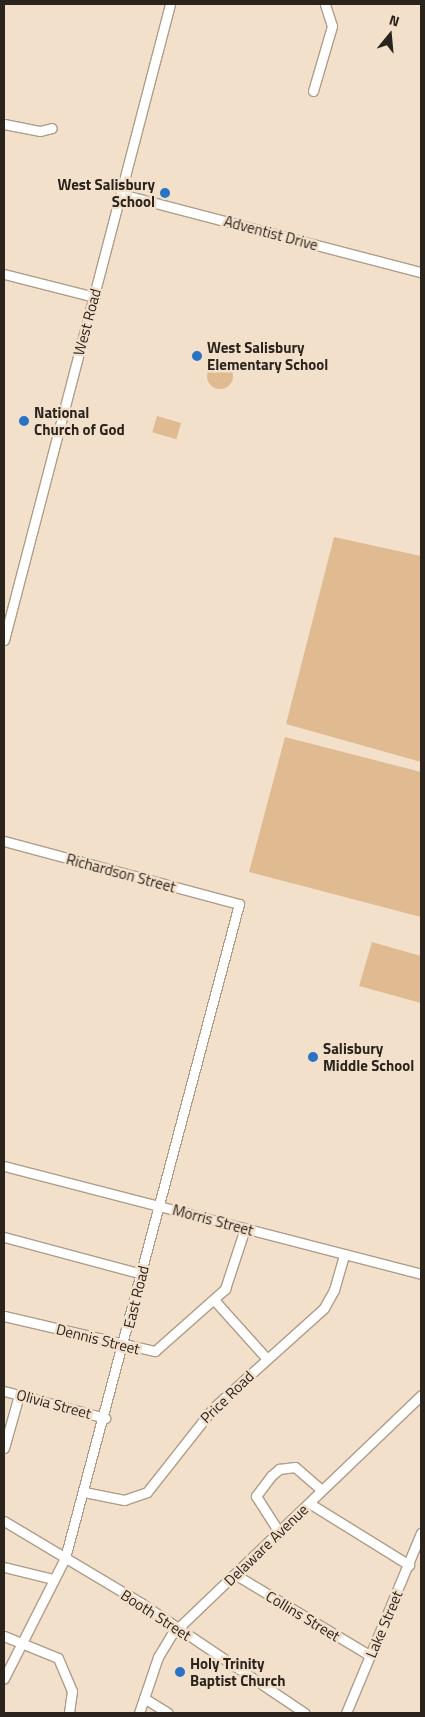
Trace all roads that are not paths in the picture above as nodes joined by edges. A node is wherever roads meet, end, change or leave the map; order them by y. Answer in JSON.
{"nodes":[{"id":1,"x":170,"y":4,"type":"edge"},
{"id":2,"x":325,"y":4,"type":"edge"},
{"id":3,"x":313,"y":91,"type":"dead end"},
{"id":4,"x":4,"y":124,"type":"edge"},
{"id":5,"x":52,"y":128,"type":"dead end"},
{"id":6,"x":121,"y":194,"type":"junction"},
{"id":7,"x":421,"y":272,"type":"edge"},
{"id":8,"x":4,"y":274,"type":"edge"},
{"id":9,"x":94,"y":297,"type":"junction"},
{"id":10,"x":4,"y":640,"type":"edge"},
{"id":11,"x":4,"y":841,"type":"edge"},
{"id":12,"x":239,"y":904,"type":"joint"},
{"id":13,"x":4,"y":1166,"type":"edge"},
{"id":14,"x":159,"y":1206,"type":"junction"},
{"id":15,"x":245,"y":1228,"type":"junction"},
{"id":16,"x":4,"y":1237,"type":"edge"},
{"id":17,"x":344,"y":1254,"type":"junction"},
{"id":18,"x":142,"y":1274,"type":"junction"},
{"id":19,"x":421,"y":1274,"type":"edge"},
{"id":20,"x":215,"y":1301,"type":"junction"},
{"id":21,"x":4,"y":1316,"type":"edge"},
{"id":22,"x":123,"y":1347,"type":"junction"},
{"id":23,"x":267,"y":1358,"type":"junction"},
{"id":24,"x":4,"y":1391,"type":"edge"},
{"id":25,"x":19,"y":1395,"type":"junction"},
{"id":26,"x":421,"y":1395,"type":"edge"},
{"id":27,"x":105,"y":1418,"type":"junction"},
{"id":28,"x":4,"y":1448,"type":"edge"},
{"id":29,"x":321,"y":1490,"type":"junction"},
{"id":30,"x":84,"y":1492,"type":"junction"},
{"id":31,"x":309,"y":1503,"type":"junction"},
{"id":32,"x":4,"y":1521,"type":"edge"},
{"id":33,"x":278,"y":1532,"type":"junction"},
{"id":34,"x":421,"y":1533,"type":"edge"},
{"id":35,"x":66,"y":1558,"type":"junction"},
{"id":36,"x":409,"y":1565,"type":"junction"},
{"id":37,"x":4,"y":1567,"type":"edge"},
{"id":38,"x":236,"y":1575,"type":"junction"},
{"id":39,"x":53,"y":1579,"type":"junction"},
{"id":40,"x":178,"y":1628,"type":"junction"},
{"id":41,"x":4,"y":1636,"type":"edge"},
{"id":42,"x":22,"y":1641,"type":"junction"},
{"id":43,"x":371,"y":1656,"type":"junction"},
{"id":44,"x":4,"y":1678,"type":"edge"},
{"id":45,"x":144,"y":1698,"type":"junction"},
{"id":46,"x":69,"y":1713,"type":"edge"},
{"id":47,"x":139,"y":1713,"type":"edge"},
{"id":48,"x":168,"y":1713,"type":"edge"},
{"id":49,"x":305,"y":1713,"type":"edge"},
{"id":50,"x":346,"y":1713,"type":"edge"}],
"edges":[{"from":1,"to":6,"type":"street","name":"West Road"},
{"from":2,"to":3,"type":"street"},
{"from":4,"to":5,"type":"street"},
{"from":6,"to":7,"type":"street","name":"Adventist Drive"},
{"from":6,"to":9,"type":"street","name":"West Road"},
{"from":8,"to":9,"type":"street"},
{"from":9,"to":10,"type":"street","name":"West Road"},
{"from":11,"to":12,"type":"street","name":"Richardson Street"},
{"from":12,"to":14,"type":"street","name":"East Road"},
{"from":13,"to":14,"type":"street","name":"Morris Street"},
{"from":14,"to":15,"type":"street","name":"Morris Street"},
{"from":14,"to":18,"type":"street","name":"East Road"},
{"from":15,"to":17,"type":"street","name":"Morris Street"},
{"from":15,"to":20,"type":"street","name":"Dennis Street"},
{"from":16,"to":18,"type":"street"},
{"from":17,"to":19,"type":"street","name":"Morris Street"},
{"from":17,"to":23,"type":"street","name":"Price Road"},
{"from":18,"to":22,"type":"street","name":"East Road"},
{"from":20,"to":22,"type":"street","name":"Dennis Street"},
{"from":20,"to":23,"type":"street"},
{"from":21,"to":22,"type":"street","name":"Dennis Street"},
{"from":22,"to":27,"type":"street","name":"East Road"},
{"from":23,"to":30,"type":"street","name":"Price Road"},
{"from":24,"to":25,"type":"street","name":"Olivia Street"},
{"from":25,"to":27,"type":"street","name":"Olivia Street"},
{"from":25,"to":28,"type":"street"},
{"from":26,"to":29,"type":"street","name":"Delaware Avenue"},
{"from":27,"to":30,"type":"street","name":"East Road"},
{"from":29,"to":31,"type":"street","name":"Delaware Avenue"},
{"from":29,"to":33,"type":"street"},
{"from":30,"to":35,"type":"street","name":"East Road"},
{"from":31,"to":33,"type":"street","name":"Delaware Avenue"},
{"from":31,"to":36,"type":"street"},
{"from":32,"to":35,"type":"street","name":"Booth Street"},
{"from":33,"to":38,"type":"street","name":"Delaware Avenue"},
{"from":34,"to":36,"type":"street","name":"Lake Street"},
{"from":35,"to":39,"type":"street","name":"East Road"},
{"from":35,"to":40,"type":"street","name":"Booth Street"},
{"from":36,"to":43,"type":"street","name":"Lake Street"},
{"from":37,"to":39,"type":"street"},
{"from":38,"to":40,"type":"street","name":"Delaware Avenue"},
{"from":38,"to":43,"type":"street","name":"Collins Street"},
{"from":39,"to":42,"type":"street","name":"East Road"},
{"from":40,"to":45,"type":"street","name":"Delaware Avenue"},
{"from":40,"to":49,"type":"street","name":"Booth Street"},
{"from":41,"to":42,"type":"street"},
{"from":42,"to":44,"type":"street","name":"East Road"},
{"from":42,"to":46,"type":"street"},
{"from":43,"to":50,"type":"street","name":"Lake Street"},
{"from":45,"to":47,"type":"street","name":"Delaware Avenue"},
{"from":45,"to":48,"type":"street"}]}
